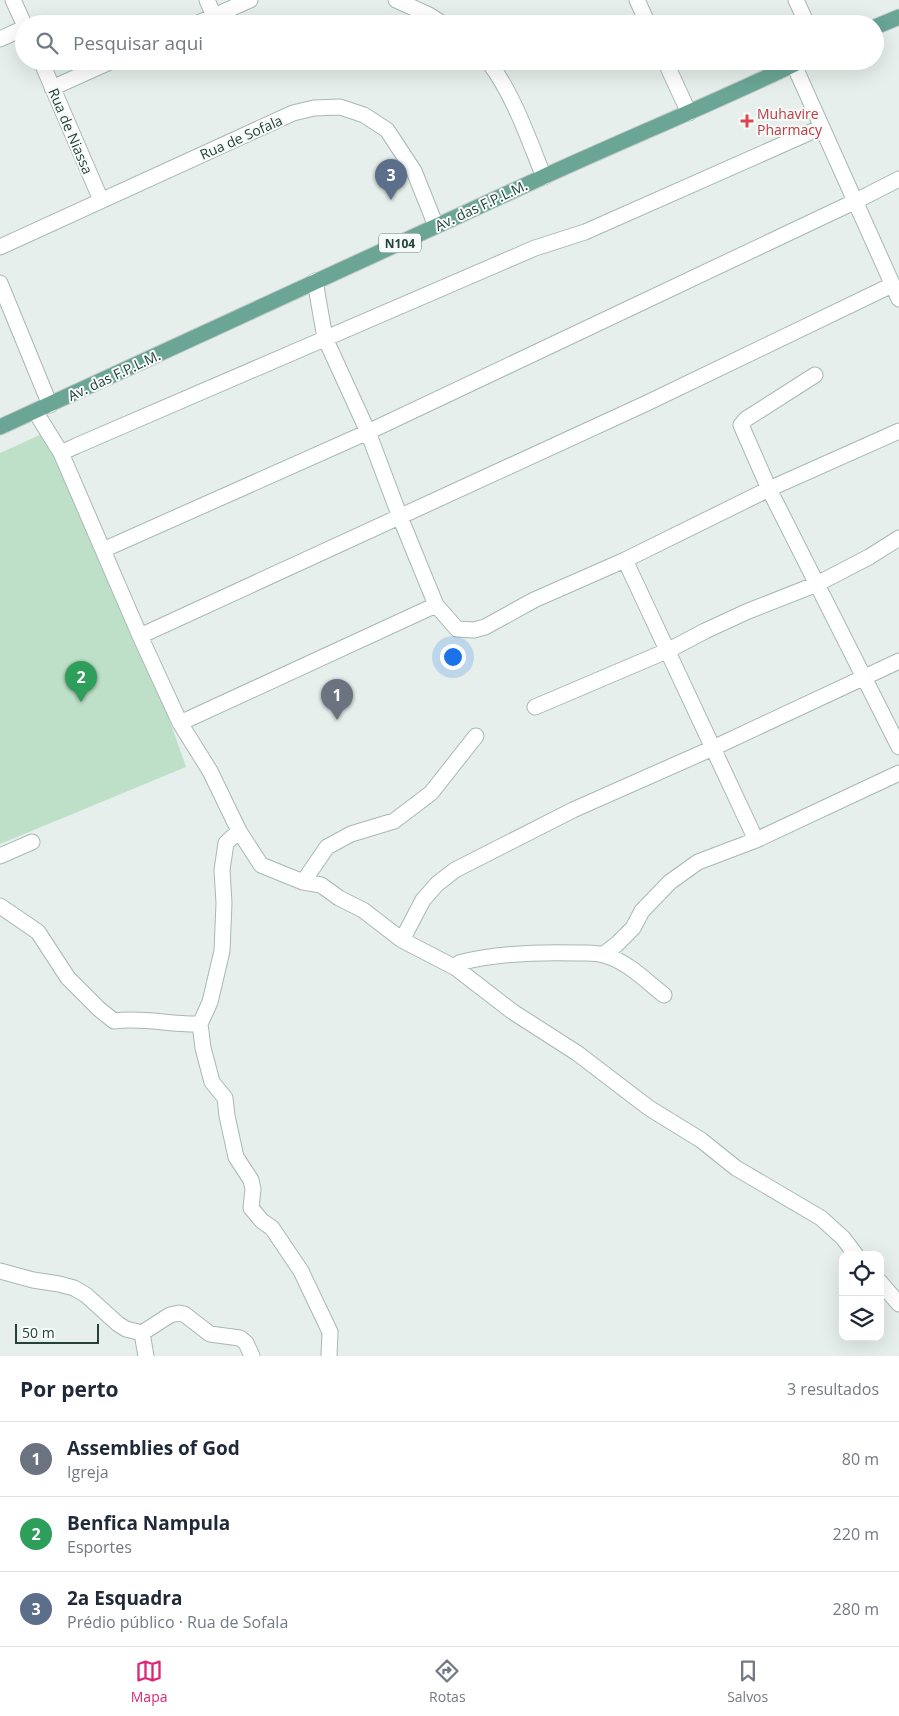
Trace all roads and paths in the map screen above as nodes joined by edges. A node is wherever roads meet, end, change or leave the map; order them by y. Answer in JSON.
{"nodes":[{"id":1,"x":13,"y":0,"type":"edge"},
{"id":2,"x":207,"y":0,"type":"edge"},
{"id":3,"x":250,"y":0,"type":"edge"},
{"id":4,"x":396,"y":0,"type":"edge"},
{"id":5,"x":637,"y":0,"type":"edge"},
{"id":6,"x":796,"y":0,"type":"edge"},
{"id":7,"x":20,"y":15,"type":"edge"},
{"id":8,"x":214,"y":15,"type":"edge"},
{"id":9,"x":216,"y":15,"type":"edge"},
{"id":10,"x":429,"y":15,"type":"edge"},
{"id":11,"x":644,"y":15,"type":"edge"},
{"id":12,"x":803,"y":15,"type":"edge"},
{"id":13,"x":899,"y":17,"type":"edge"},
{"id":14,"x":884,"y":23,"type":"edge"},
{"id":15,"x":15,"y":32,"type":"edge"},
{"id":16,"x":0,"y":39,"type":"edge"},
{"id":17,"x":45,"y":70,"type":"edge"},
{"id":18,"x":92,"y":70,"type":"edge"},
{"id":19,"x":495,"y":70,"type":"edge"},
{"id":20,"x":669,"y":70,"type":"edge"},
{"id":21,"x":782,"y":70,"type":"edge"},
{"id":22,"x":800,"y":70,"type":"edge"},
{"id":23,"x":52,"y":88,"type":"junction"},
{"id":24,"x":689,"y":114,"type":"junction"},
{"id":25,"x":822,"y":127,"type":"junction"},
{"id":26,"x":544,"y":177,"type":"junction"},
{"id":27,"x":899,"y":179,"type":"edge"},
{"id":28,"x":101,"y":200,"type":"junction"},
{"id":29,"x":856,"y":201,"type":"junction"},
{"id":30,"x":436,"y":226,"type":"junction"},
{"id":31,"x":0,"y":247,"type":"edge"},
{"id":32,"x":316,"y":281,"type":"junction"},
{"id":33,"x":0,"y":283,"type":"edge"},
{"id":34,"x":892,"y":285,"type":"junction"},
{"id":35,"x":899,"y":299,"type":"edge"},
{"id":36,"x":325,"y":338,"type":"junction"},
{"id":37,"x":815,"y":375,"type":"dead end"},
{"id":38,"x":50,"y":405,"type":"junction"},
{"id":39,"x":35,"y":411,"type":"junction"},
{"id":40,"x":0,"y":428,"type":"edge"},
{"id":41,"x":899,"y":431,"type":"edge"},
{"id":42,"x":368,"y":432,"type":"junction"},
{"id":43,"x":61,"y":454,"type":"junction"},
{"id":44,"x":768,"y":489,"type":"junction"},
{"id":45,"x":400,"y":517,"type":"junction"},
{"id":46,"x":899,"y":538,"type":"edge"},
{"id":47,"x":103,"y":550,"type":"junction"},
{"id":48,"x":626,"y":560,"type":"junction"},
{"id":49,"x":817,"y":584,"type":"junction"},
{"id":50,"x":436,"y":605,"type":"junction"},
{"id":51,"x":140,"y":636,"type":"junction"},
{"id":52,"x":669,"y":650,"type":"junction"},
{"id":53,"x":899,"y":661,"type":"edge"},
{"id":54,"x":864,"y":679,"type":"junction"},
{"id":55,"x":535,"y":707,"type":"dead end"},
{"id":56,"x":180,"y":724,"type":"junction"},
{"id":57,"x":476,"y":736,"type":"dead end"},
{"id":58,"x":899,"y":747,"type":"edge"},
{"id":59,"x":713,"y":748,"type":"junction"},
{"id":60,"x":899,"y":773,"type":"edge"},
{"id":61,"x":239,"y":831,"type":"junction"},
{"id":62,"x":756,"y":840,"type":"junction"},
{"id":63,"x":32,"y":842,"type":"dead end"},
{"id":64,"x":0,"y":856,"type":"edge"},
{"id":65,"x":303,"y":882,"type":"junction"},
{"id":66,"x":0,"y":906,"type":"edge"},
{"id":67,"x":402,"y":940,"type":"junction"},
{"id":68,"x":604,"y":954,"type":"junction"},
{"id":69,"x":456,"y":968,"type":"junction"},
{"id":70,"x":664,"y":996,"type":"dead end"},
{"id":71,"x":200,"y":1024,"type":"junction"},
{"id":72,"x":853,"y":1251,"type":"edge"},
{"id":73,"x":0,"y":1271,"type":"edge"},
{"id":74,"x":884,"y":1287,"type":"edge"},
{"id":75,"x":899,"y":1304,"type":"edge"},
{"id":76,"x":142,"y":1333,"type":"junction"},
{"id":77,"x":146,"y":1356,"type":"edge"},
{"id":78,"x":252,"y":1356,"type":"edge"},
{"id":79,"x":329,"y":1356,"type":"edge"}],
"edges":[{"from":1,"to":7,"type":"street"},
{"from":2,"to":8,"type":"street"},
{"from":3,"to":9,"type":"street"},
{"from":4,"to":10,"type":"street"},
{"from":5,"to":11,"type":"street"},
{"from":6,"to":12,"type":"street"},
{"from":13,"to":14,"type":"main road"},
{"from":15,"to":16,"type":"street"},
{"from":17,"to":23,"type":"street","name":"Rua de Niassa"},
{"from":18,"to":23,"type":"street"},
{"from":19,"to":26,"type":"street"},
{"from":20,"to":24,"type":"street"},
{"from":21,"to":24,"type":"main road","name":"Av. das F.P.L.M.","number":"N104"},
{"from":22,"to":25,"type":"street"},
{"from":23,"to":28,"type":"street","name":"Rua de Niassa"},
{"from":24,"to":26,"type":"main road","name":"Av. das F.P.L.M.","number":"N104"},
{"from":25,"to":29,"type":"street"},
{"from":25,"to":36,"type":"street"},
{"from":26,"to":30,"type":"main road","name":"Av. das F.P.L.M.","number":"N104"},
{"from":27,"to":29,"type":"street"},
{"from":28,"to":30,"type":"street","name":"Rua de Sofala"},
{"from":28,"to":31,"type":"street","name":"Rua de Sofala"},
{"from":29,"to":34,"type":"street"},
{"from":29,"to":42,"type":"street"},
{"from":30,"to":32,"type":"main road","name":"Av. das F.P.L.M.","number":"N104"},
{"from":32,"to":36,"type":"street"},
{"from":32,"to":38,"type":"main road","name":"Av. das F.P.L.M.","number":"N104"},
{"from":33,"to":38,"type":"street"},
{"from":34,"to":35,"type":"street"},
{"from":34,"to":45,"type":"street"},
{"from":36,"to":42,"type":"street"},
{"from":36,"to":43,"type":"street"},
{"from":37,"to":44,"type":"street"},
{"from":38,"to":39,"type":"main road","name":"Av. das F.P.L.M.","number":"N104"},
{"from":39,"to":40,"type":"main road","name":"Av. das F.P.L.M.","number":"N104"},
{"from":39,"to":43,"type":"street"},
{"from":41,"to":44,"type":"street"},
{"from":42,"to":45,"type":"street"},
{"from":42,"to":47,"type":"street"},
{"from":43,"to":47,"type":"street"},
{"from":44,"to":48,"type":"street"},
{"from":44,"to":49,"type":"street"},
{"from":45,"to":50,"type":"street"},
{"from":45,"to":51,"type":"street"},
{"from":46,"to":49,"type":"street"},
{"from":47,"to":51,"type":"street"},
{"from":48,"to":50,"type":"street"},
{"from":48,"to":52,"type":"street"},
{"from":49,"to":52,"type":"street"},
{"from":49,"to":54,"type":"street"},
{"from":50,"to":56,"type":"street"},
{"from":51,"to":56,"type":"street"},
{"from":52,"to":55,"type":"street"},
{"from":52,"to":59,"type":"street"},
{"from":53,"to":54,"type":"street"},
{"from":54,"to":58,"type":"street"},
{"from":54,"to":59,"type":"street"},
{"from":56,"to":61,"type":"street"},
{"from":57,"to":65,"type":"street"},
{"from":59,"to":62,"type":"street"},
{"from":59,"to":67,"type":"street"},
{"from":60,"to":62,"type":"street"},
{"from":61,"to":65,"type":"street"},
{"from":61,"to":71,"type":"street"},
{"from":62,"to":68,"type":"street"},
{"from":63,"to":64,"type":"street"},
{"from":65,"to":67,"type":"street"},
{"from":66,"to":71,"type":"street"},
{"from":67,"to":69,"type":"street"},
{"from":68,"to":69,"type":"street"},
{"from":68,"to":70,"type":"street"},
{"from":69,"to":72,"type":"street"},
{"from":71,"to":79,"type":"street"},
{"from":73,"to":76,"type":"street"},
{"from":74,"to":75,"type":"street"},
{"from":76,"to":77,"type":"street"},
{"from":76,"to":78,"type":"street"}]}
